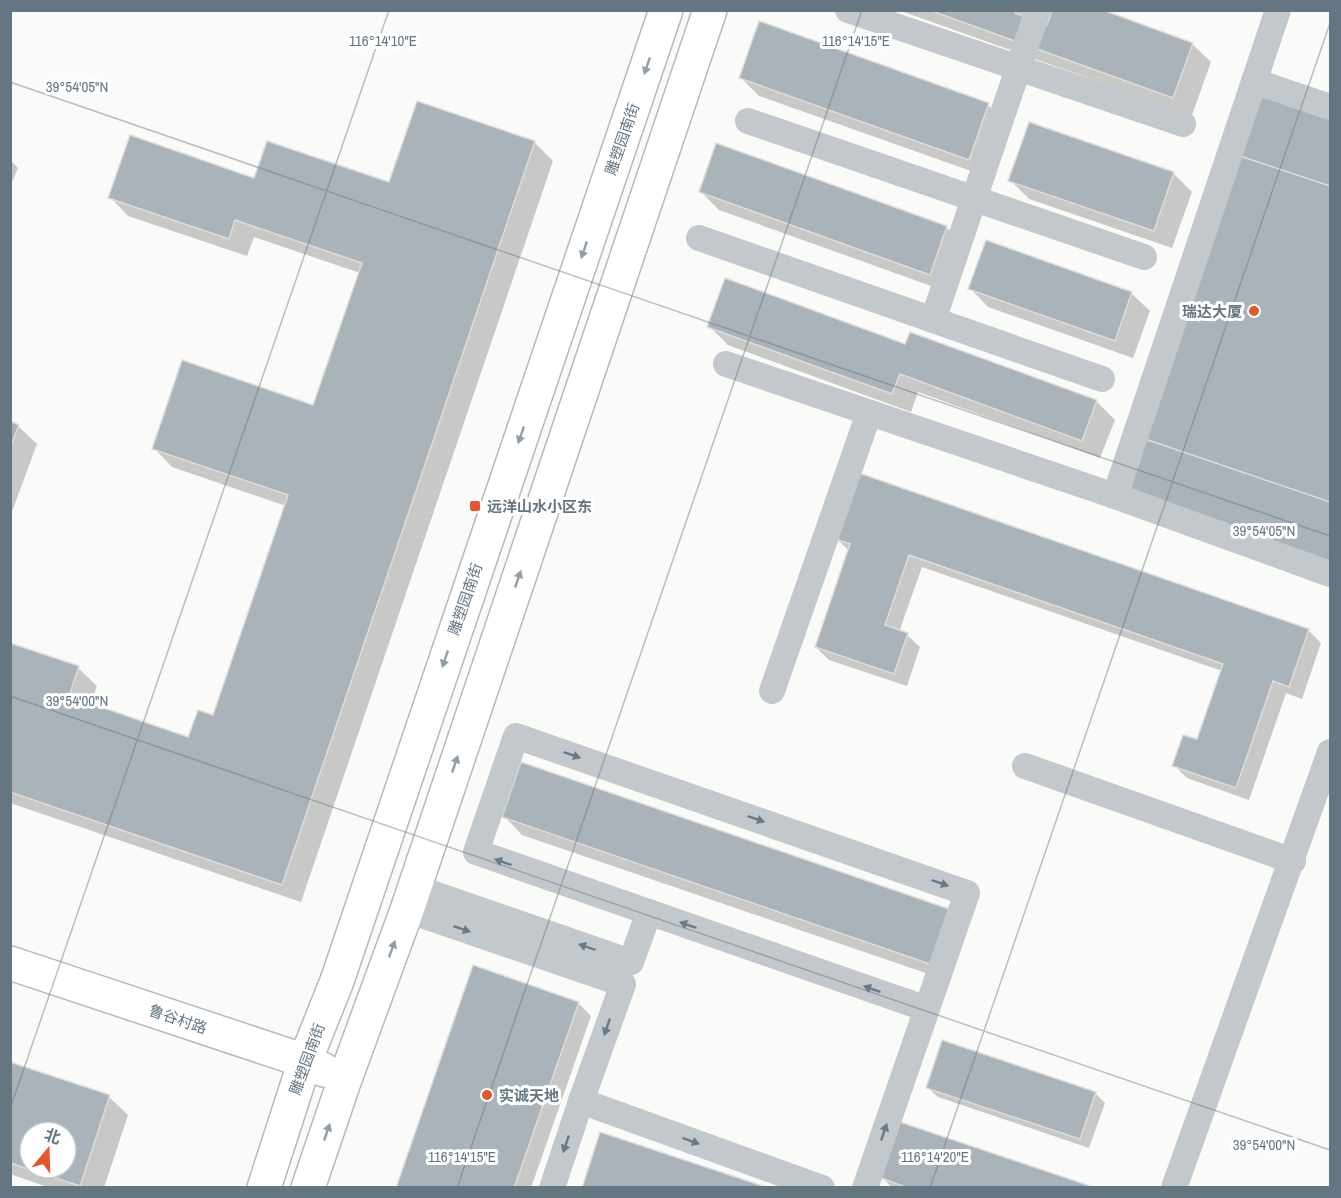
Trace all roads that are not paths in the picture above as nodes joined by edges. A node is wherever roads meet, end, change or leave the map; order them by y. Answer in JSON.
{"nodes":[{"id":1,"x":666,"y":10,"type":"edge"},
{"id":2,"x":710,"y":10,"type":"edge"},
{"id":3,"x":848,"y":10,"type":"edge"},
{"id":4,"x":1038,"y":10,"type":"edge"},
{"id":5,"x":1278,"y":10,"type":"edge"},
{"id":6,"x":1019,"y":68,"type":"junction"},
{"id":7,"x":1254,"y":81,"type":"junction"},
{"id":8,"x":1330,"y":107,"type":"edge"},
{"id":9,"x":748,"y":121,"type":"dead end"},
{"id":10,"x":1183,"y":124,"type":"dead end"},
{"id":11,"x":975,"y":199,"type":"junction"},
{"id":12,"x":699,"y":238,"type":"dead end"},
{"id":13,"x":1144,"y":257,"type":"dead end"},
{"id":14,"x":933,"y":320,"type":"junction"},
{"id":15,"x":726,"y":364,"type":"dead end"},
{"id":16,"x":1102,"y":379,"type":"dead end"},
{"id":17,"x":869,"y":412,"type":"junction"},
{"id":18,"x":1115,"y":496,"type":"junction"},
{"id":19,"x":1330,"y":574,"type":"edge"},
{"id":20,"x":772,"y":691,"type":"dead end"},
{"id":21,"x":1330,"y":752,"type":"edge"},
{"id":22,"x":1025,"y":766,"type":"dead end"},
{"id":23,"x":1293,"y":861,"type":"junction"},
{"id":24,"x":410,"y":899,"type":"junction"},
{"id":25,"x":650,"y":912,"type":"junction"},
{"id":26,"x":10,"y":963,"type":"edge"},
{"id":27,"x":627,"y":973,"type":"junction"},
{"id":28,"x":927,"y":1009,"type":"junction"},
{"id":29,"x":305,"y":1061,"type":"junction"},
{"id":30,"x":345,"y":1079,"type":"junction"},
{"id":31,"x":581,"y":1101,"type":"junction"},
{"id":32,"x":264,"y":1188,"type":"edge"},
{"id":33,"x":308,"y":1188,"type":"edge"},
{"id":34,"x":552,"y":1188,"type":"edge"},
{"id":35,"x":822,"y":1188,"type":"edge"},
{"id":36,"x":865,"y":1188,"type":"edge"},
{"id":37,"x":1174,"y":1188,"type":"edge"}],
"edges":[{"from":1,"to":29,"type":"main road","name":"雕塑园南街","one_way":true},
{"from":24,"to":2,"type":"main road","one_way":true},
{"from":3,"to":6,"type":"street"},
{"from":4,"to":6,"type":"street"},
{"from":5,"to":7,"type":"street"},
{"from":6,"to":10,"type":"street"},
{"from":6,"to":11,"type":"street"},
{"from":7,"to":8,"type":"street"},
{"from":7,"to":18,"type":"street"},
{"from":9,"to":11,"type":"street"},
{"from":11,"to":13,"type":"street"},
{"from":11,"to":14,"type":"street"},
{"from":12,"to":14,"type":"street"},
{"from":14,"to":16,"type":"street"},
{"from":15,"to":17,"type":"street"},
{"from":17,"to":18,"type":"street"},
{"from":17,"to":20,"type":"street"},
{"from":18,"to":19,"type":"street"},
{"from":21,"to":23,"type":"street"},
{"from":22,"to":23,"type":"street"},
{"from":23,"to":37,"type":"street"},
{"from":24,"to":27,"type":"street"},
{"from":30,"to":24,"type":"main road","one_way":true},
{"from":25,"to":27,"type":"street"},
{"from":28,"to":25,"type":"street","one_way":true},
{"from":25,"to":28,"type":"street","one_way":true},
{"from":26,"to":29,"type":"main road","name":"鲁谷村路"},
{"from":27,"to":31,"type":"street","one_way":true},
{"from":36,"to":28,"type":"street","one_way":true},
{"from":29,"to":30,"type":"main road","name":"鲁谷村路"},
{"from":29,"to":32,"type":"main road","name":"雕塑园南街"},
{"from":33,"to":30,"type":"main road","one_way":true},
{"from":31,"to":34,"type":"street","one_way":true},
{"from":31,"to":35,"type":"street","one_way":true}]}
